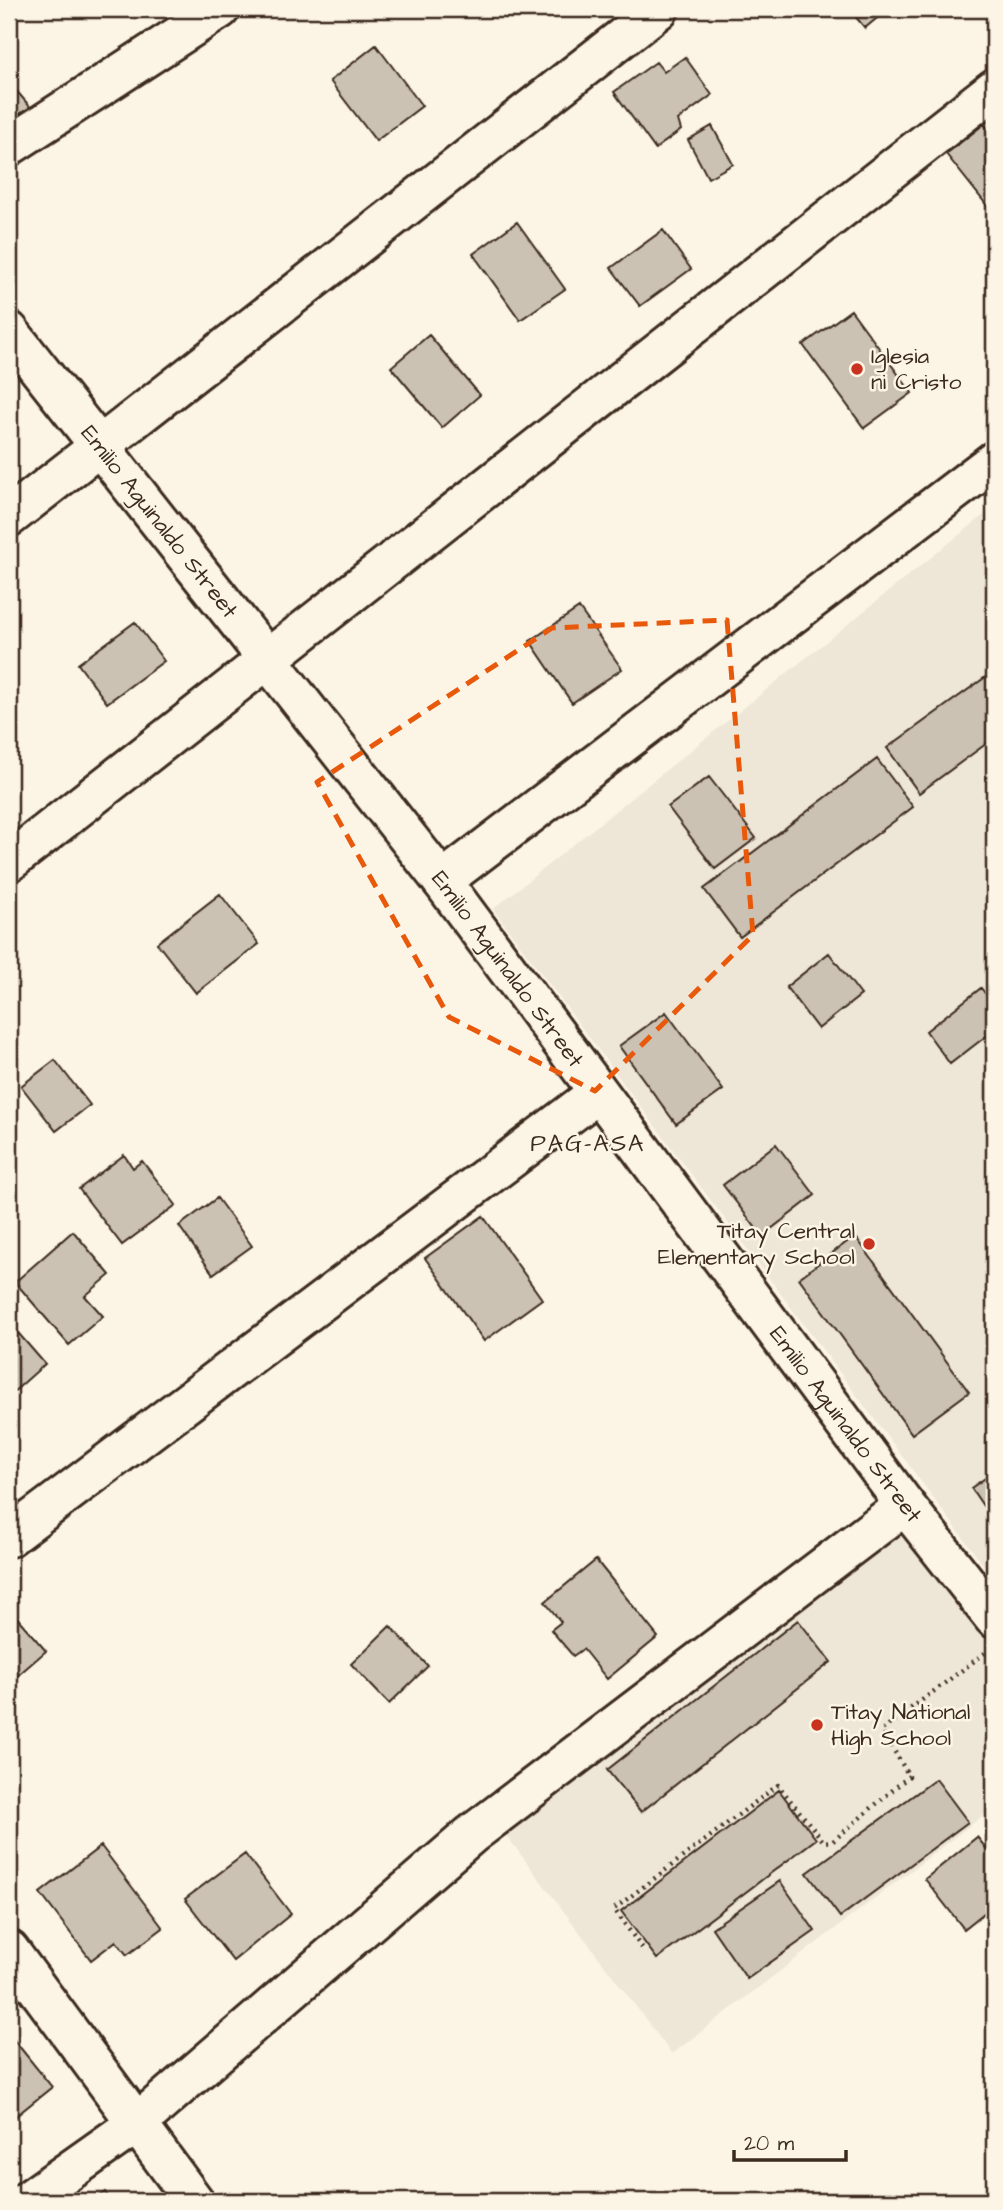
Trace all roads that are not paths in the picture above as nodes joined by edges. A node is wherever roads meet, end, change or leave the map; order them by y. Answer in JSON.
{"nodes":[{"id":1,"x":220,"y":9,"type":"edge"},
{"id":2,"x":659,"y":9,"type":"edge"},
{"id":3,"x":994,"y":89,"type":"edge"},
{"id":4,"x":9,"y":146,"type":"edge"},
{"id":5,"x":9,"y":331,"type":"edge"},
{"id":6,"x":100,"y":446,"type":"junction"},
{"id":7,"x":994,"y":461,"type":"edge"},
{"id":8,"x":9,"y":517,"type":"edge"},
{"id":9,"x":268,"y":659,"type":"junction"},
{"id":10,"x":9,"y":863,"type":"edge"},
{"id":11,"x":442,"y":881,"type":"junction"},
{"id":12,"x":598,"y":1093,"type":"junction"},
{"id":13,"x":905,"y":1505,"type":"junction"},
{"id":14,"x":9,"y":1537,"type":"edge"},
{"id":15,"x":994,"y":1618,"type":"edge"},
{"id":16,"x":9,"y":1950,"type":"edge"},
{"id":17,"x":136,"y":2124,"type":"junction"},
{"id":18,"x":27,"y":2201,"type":"edge"},
{"id":19,"x":194,"y":2201,"type":"edge"}],
"edges":[{"from":1,"to":4,"type":"street"},
{"from":2,"to":6,"type":"street"},
{"from":3,"to":9,"type":"street"},
{"from":5,"to":6,"type":"street","name":"Emilio Aguinaldo Street"},
{"from":6,"to":8,"type":"street"},
{"from":6,"to":9,"type":"street","name":"Emilio Aguinaldo Street"},
{"from":7,"to":11,"type":"street"},
{"from":9,"to":10,"type":"street"},
{"from":9,"to":11,"type":"street","name":"Emilio Aguinaldo Street"},
{"from":11,"to":12,"type":"street","name":"Emilio Aguinaldo Street"},
{"from":12,"to":13,"type":"street","name":"Emilio Aguinaldo Street"},
{"from":12,"to":14,"type":"street"},
{"from":13,"to":15,"type":"street","name":"Emilio Aguinaldo Street"},
{"from":13,"to":17,"type":"street"},
{"from":16,"to":17,"type":"street"},
{"from":17,"to":18,"type":"street"},
{"from":17,"to":19,"type":"street"}]}
